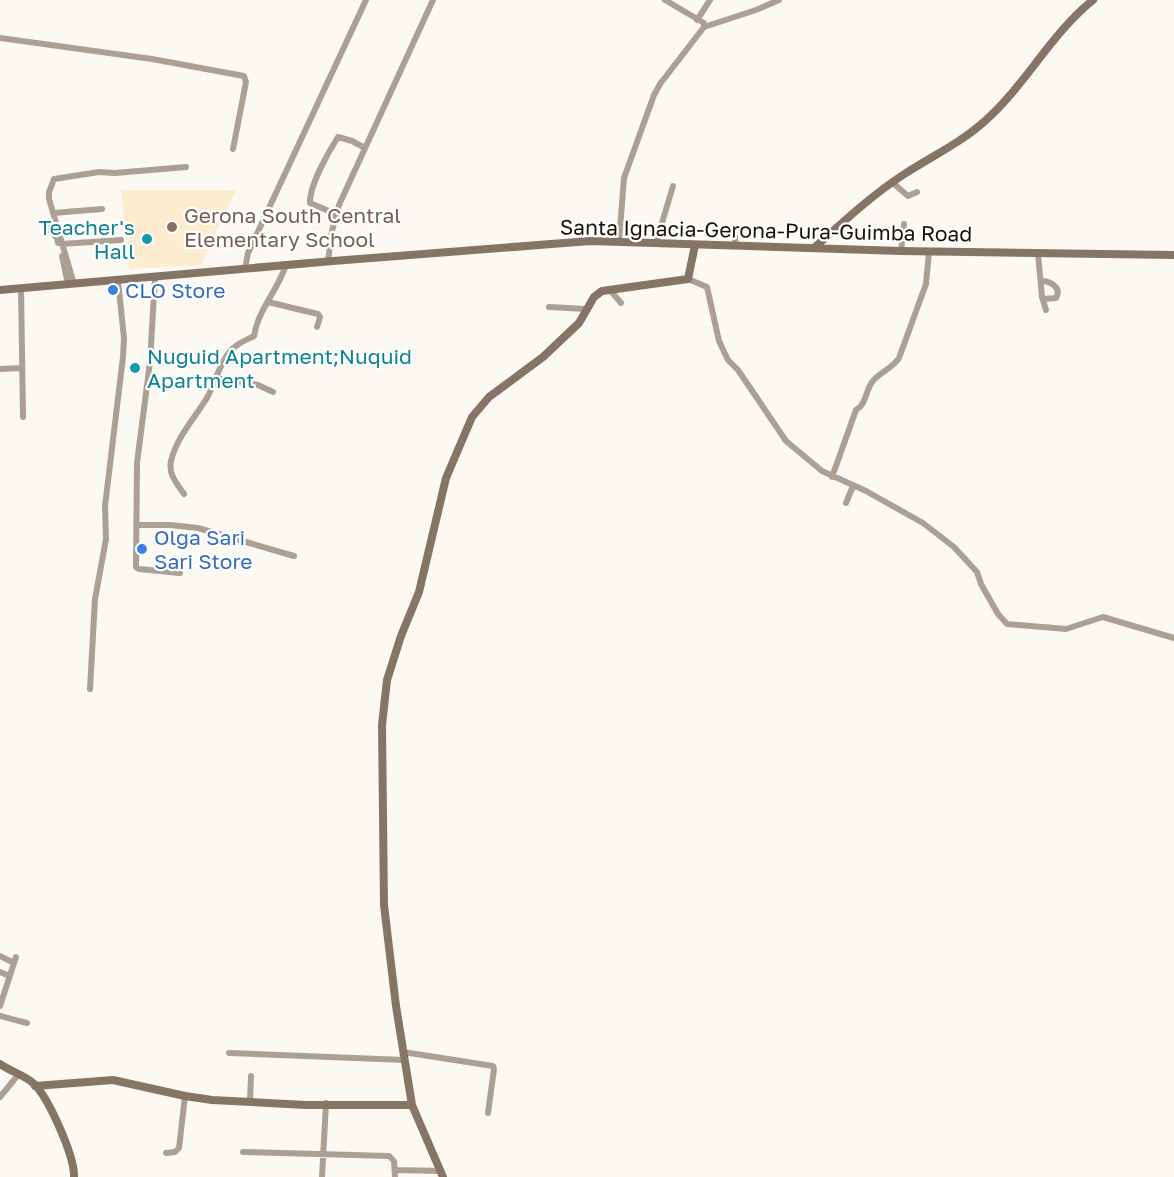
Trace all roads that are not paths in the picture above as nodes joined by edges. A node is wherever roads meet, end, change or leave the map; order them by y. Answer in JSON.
{"nodes":[{"id":1,"x":366,"y":0,"type":"edge"},
{"id":2,"x":433,"y":0,"type":"edge"},
{"id":3,"x":664,"y":0,"type":"edge"},
{"id":4,"x":710,"y":0,"type":"edge"},
{"id":5,"x":779,"y":0,"type":"edge"},
{"id":6,"x":1093,"y":0,"type":"edge"},
{"id":7,"x":697,"y":20,"type":"junction"},
{"id":8,"x":704,"y":27,"type":"junction"},
{"id":9,"x":0,"y":38,"type":"edge"},
{"id":10,"x":365,"y":148,"type":"junction"},
{"id":11,"x":233,"y":149,"type":"dead end"},
{"id":12,"x":186,"y":167,"type":"dead end"},
{"id":13,"x":893,"y":183,"type":"junction"},
{"id":14,"x":673,"y":186,"type":"dead end"},
{"id":15,"x":917,"y":192,"type":"dead end"},
{"id":16,"x":102,"y":209,"type":"dead end"},
{"id":17,"x":53,"y":213,"type":"junction"},
{"id":18,"x":336,"y":214,"type":"junction"},
{"id":19,"x":45,"y":224,"type":"dead end"},
{"id":20,"x":904,"y":224,"type":"dead end"},
{"id":21,"x":734,"y":231,"type":"dead end"},
{"id":22,"x":121,"y":240,"type":"dead end"},
{"id":23,"x":619,"y":242,"type":"junction"},
{"id":24,"x":656,"y":243,"type":"junction"},
{"id":25,"x":62,"y":244,"type":"junction"},
{"id":26,"x":695,"y":245,"type":"junction"},
{"id":27,"x":736,"y":246,"type":"junction"},
{"id":28,"x":813,"y":248,"type":"junction"},
{"id":29,"x":901,"y":251,"type":"junction"},
{"id":30,"x":929,"y":252,"type":"junction"},
{"id":31,"x":1038,"y":253,"type":"junction"},
{"id":32,"x":1174,"y":255,"type":"edge"},
{"id":33,"x":328,"y":261,"type":"junction"},
{"id":34,"x":286,"y":265,"type":"junction"},
{"id":35,"x":245,"y":269,"type":"junction"},
{"id":36,"x":155,"y":278,"type":"junction"},
{"id":37,"x":688,"y":279,"type":"junction"},
{"id":38,"x":118,"y":281,"type":"junction"},
{"id":39,"x":1041,"y":281,"type":"junction"},
{"id":40,"x":71,"y":284,"type":"junction"},
{"id":41,"x":21,"y":289,"type":"junction"},
{"id":42,"x":0,"y":290,"type":"edge"},
{"id":43,"x":609,"y":290,"type":"junction"},
{"id":44,"x":1043,"y":299,"type":"junction"},
{"id":45,"x":268,"y":302,"type":"junction"},
{"id":46,"x":621,"y":303,"type":"dead end"},
{"id":47,"x":549,"y":307,"type":"dead end"},
{"id":48,"x":586,"y":309,"type":"junction"},
{"id":49,"x":1046,"y":310,"type":"dead end"},
{"id":50,"x":317,"y":327,"type":"dead end"},
{"id":51,"x":21,"y":368,"type":"junction"},
{"id":52,"x":0,"y":369,"type":"edge"},
{"id":53,"x":216,"y":378,"type":"junction"},
{"id":54,"x":273,"y":392,"type":"dead end"},
{"id":55,"x":23,"y":417,"type":"dead end"},
{"id":56,"x":832,"y":477,"type":"junction"},
{"id":57,"x":853,"y":486,"type":"junction"},
{"id":58,"x":184,"y":494,"type":"dead end"},
{"id":59,"x":846,"y":503,"type":"dead end"},
{"id":60,"x":136,"y":525,"type":"junction"},
{"id":61,"x":294,"y":556,"type":"dead end"},
{"id":62,"x":180,"y":573,"type":"dead end"},
{"id":63,"x":1174,"y":638,"type":"edge"},
{"id":64,"x":90,"y":689,"type":"dead end"},
{"id":65,"x":0,"y":956,"type":"edge"},
{"id":66,"x":0,"y":972,"type":"edge"},
{"id":67,"x":9,"y":976,"type":"junction"},
{"id":68,"x":2,"y":991,"type":"edge"},
{"id":69,"x":0,"y":1006,"type":"edge"},
{"id":70,"x":0,"y":1016,"type":"edge"},
{"id":71,"x":27,"y":1023,"type":"dead end"},
{"id":72,"x":229,"y":1053,"type":"dead end"},
{"id":73,"x":404,"y":1056,"type":"junction"},
{"id":74,"x":0,"y":1064,"type":"edge"},
{"id":75,"x":17,"y":1074,"type":"junction"},
{"id":76,"x":251,"y":1076,"type":"dead end"},
{"id":77,"x":35,"y":1086,"type":"junction"},
{"id":78,"x":0,"y":1095,"type":"edge"},
{"id":79,"x":185,"y":1096,"type":"junction"},
{"id":80,"x":250,"y":1102,"type":"junction"},
{"id":81,"x":326,"y":1104,"type":"junction"},
{"id":82,"x":412,"y":1105,"type":"junction"},
{"id":83,"x":488,"y":1113,"type":"dead end"},
{"id":84,"x":243,"y":1152,"type":"dead end"},
{"id":85,"x":166,"y":1153,"type":"dead end"},
{"id":86,"x":324,"y":1154,"type":"junction"},
{"id":87,"x":395,"y":1174,"type":"edge"},
{"id":88,"x":443,"y":1174,"type":"edge"},
{"id":89,"x":74,"y":1177,"type":"edge"},
{"id":90,"x":322,"y":1177,"type":"edge"}],
"edges":[{"from":1,"to":35,"type":"street"},
{"from":2,"to":10,"type":"street"},
{"from":3,"to":7,"type":"street"},
{"from":4,"to":7,"type":"street"},
{"from":5,"to":8,"type":"street"},
{"from":6,"to":13,"type":"street"},
{"from":7,"to":8,"type":"street"},
{"from":8,"to":23,"type":"street"},
{"from":9,"to":11,"type":"street"},
{"from":10,"to":18,"type":"street"},
{"from":10,"to":18,"type":"street"},
{"from":12,"to":17,"type":"street"},
{"from":13,"to":15,"type":"street"},
{"from":13,"to":28,"type":"street"},
{"from":14,"to":24,"type":"street"},
{"from":16,"to":17,"type":"street"},
{"from":17,"to":25,"type":"street"},
{"from":18,"to":33,"type":"street"},
{"from":19,"to":40,"type":"street"},
{"from":20,"to":29,"type":"street"},
{"from":21,"to":27,"type":"street"},
{"from":22,"to":25,"type":"street"},
{"from":23,"to":24,"type":"street","name":"Santa Ignacia-Gerona-Pura-Guimba Road"},
{"from":23,"to":33,"type":"street","name":"Santa Ignacia-Gerona-Pura-Guimba Road"},
{"from":24,"to":26,"type":"street","name":"Santa Ignacia-Gerona-Pura-Guimba Road"},
{"from":25,"to":40,"type":"street"},
{"from":26,"to":27,"type":"street","name":"Santa Ignacia-Gerona-Pura-Guimba Road"},
{"from":26,"to":37,"type":"street"},
{"from":27,"to":28,"type":"street","name":"Santa Ignacia-Gerona-Pura-Guimba Road"},
{"from":28,"to":29,"type":"street","name":"Santa Ignacia-Gerona-Pura-Guimba Road"},
{"from":29,"to":30,"type":"street","name":"Santa Ignacia-Gerona-Pura-Guimba Road"},
{"from":30,"to":31,"type":"street","name":"Santa Ignacia-Gerona-Pura-Guimba Road"},
{"from":30,"to":56,"type":"street"},
{"from":31,"to":32,"type":"street","name":"Santa Ignacia-Gerona-Pura-Guimba Road"},
{"from":31,"to":39,"type":"street"},
{"from":33,"to":34,"type":"street","name":"Santa Ignacia-Gerona-Pura-Guimba Road"},
{"from":34,"to":35,"type":"street","name":"Santa Ignacia-Gerona-Pura-Guimba Road"},
{"from":34,"to":45,"type":"street"},
{"from":35,"to":36,"type":"street","name":"Santa Ignacia-Gerona-Pura-Guimba Road"},
{"from":36,"to":38,"type":"street","name":"Santa Ignacia-Gerona-Pura-Guimba Road"},
{"from":36,"to":60,"type":"street"},
{"from":37,"to":43,"type":"street"},
{"from":37,"to":56,"type":"street"},
{"from":38,"to":40,"type":"street","name":"Santa Ignacia-Gerona-Pura-Guimba Road"},
{"from":38,"to":64,"type":"street"},
{"from":39,"to":44,"type":"street"},
{"from":39,"to":44,"type":"street"},
{"from":40,"to":41,"type":"street","name":"Santa Ignacia-Gerona-Pura-Guimba Road"},
{"from":41,"to":42,"type":"street","name":"Santa Ignacia-Gerona-Pura-Guimba Road"},
{"from":41,"to":51,"type":"street"},
{"from":43,"to":46,"type":"street"},
{"from":43,"to":48,"type":"street"},
{"from":44,"to":49,"type":"street"},
{"from":45,"to":50,"type":"street"},
{"from":45,"to":53,"type":"street"},
{"from":47,"to":48,"type":"street"},
{"from":48,"to":73,"type":"street"},
{"from":51,"to":52,"type":"street"},
{"from":51,"to":55,"type":"street"},
{"from":53,"to":54,"type":"street"},
{"from":53,"to":58,"type":"street"},
{"from":56,"to":57,"type":"street"},
{"from":57,"to":59,"type":"street"},
{"from":57,"to":63,"type":"street"},
{"from":60,"to":61,"type":"street"},
{"from":60,"to":62,"type":"street"},
{"from":65,"to":67,"type":"street"},
{"from":66,"to":67,"type":"street"},
{"from":67,"to":68,"type":"street"},
{"from":68,"to":69,"type":"street"},
{"from":70,"to":71,"type":"street"},
{"from":72,"to":73,"type":"street"},
{"from":73,"to":82,"type":"street"},
{"from":73,"to":83,"type":"street"},
{"from":74,"to":75,"type":"street"},
{"from":75,"to":77,"type":"street"},
{"from":75,"to":78,"type":"street"},
{"from":76,"to":80,"type":"street"},
{"from":77,"to":79,"type":"street"},
{"from":77,"to":89,"type":"street"},
{"from":79,"to":80,"type":"street"},
{"from":79,"to":85,"type":"street"},
{"from":80,"to":81,"type":"street"},
{"from":81,"to":82,"type":"street"},
{"from":81,"to":86,"type":"street"},
{"from":82,"to":88,"type":"street"},
{"from":84,"to":86,"type":"street"},
{"from":86,"to":87,"type":"street"},
{"from":86,"to":90,"type":"street"},
{"from":87,"to":88,"type":"street"}]}
